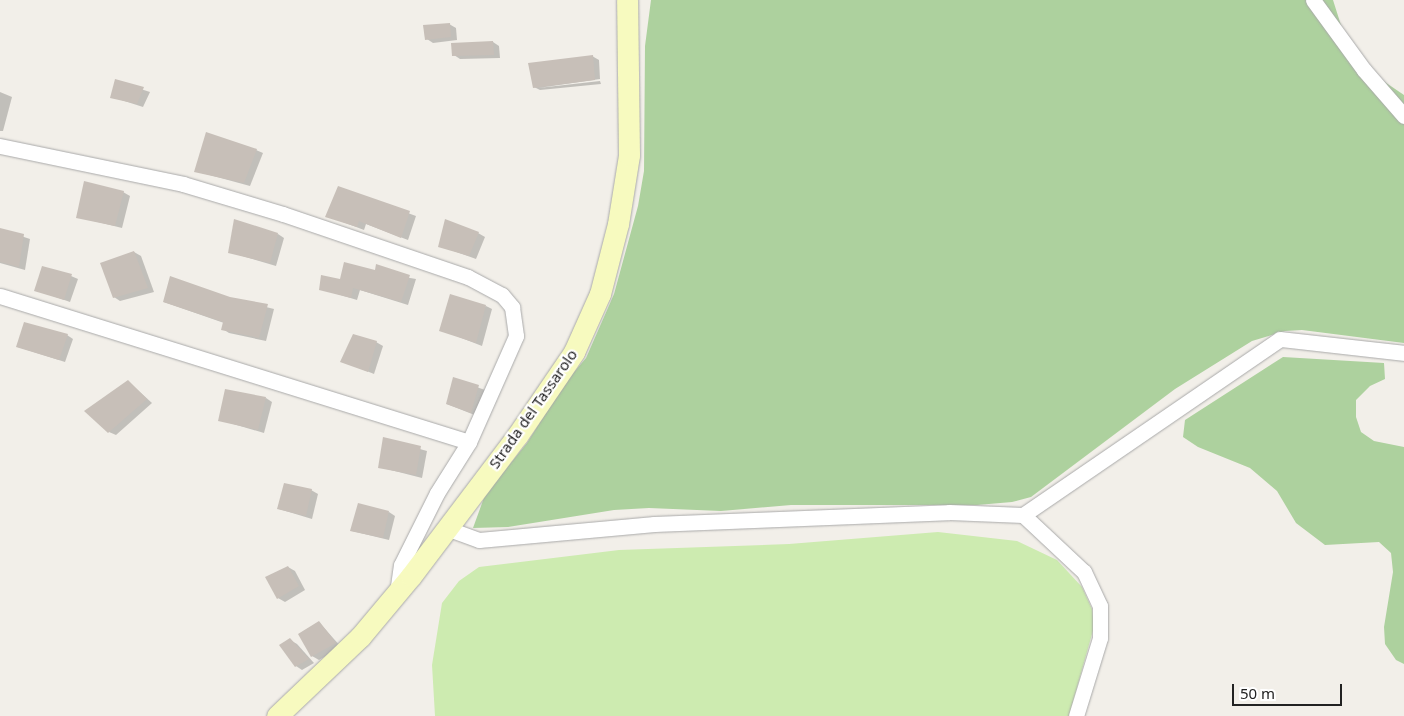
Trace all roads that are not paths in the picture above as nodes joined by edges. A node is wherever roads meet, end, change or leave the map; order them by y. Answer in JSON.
{"nodes":[{"id":1,"x":627,"y":0,"type":"edge"},
{"id":2,"x":1313,"y":0,"type":"edge"},
{"id":3,"x":1404,"y":116,"type":"edge"},
{"id":4,"x":0,"y":146,"type":"edge"},
{"id":5,"x":0,"y":296,"type":"edge"},
{"id":6,"x":1404,"y":353,"type":"edge"},
{"id":7,"x":469,"y":442,"type":"junction"},
{"id":8,"x":1023,"y":515,"type":"junction"},
{"id":9,"x":446,"y":528,"type":"junction"},
{"id":10,"x":397,"y":593,"type":"junction"},
{"id":11,"x":277,"y":716,"type":"edge"},
{"id":12,"x":1076,"y":716,"type":"edge"}],
"edges":[{"from":1,"to":9,"type":"main road","name":"Strada del Tassarolo"},
{"from":2,"to":3,"type":"street"},
{"from":4,"to":7,"type":"street"},
{"from":5,"to":7,"type":"street"},
{"from":6,"to":8,"type":"street"},
{"from":7,"to":10,"type":"street"},
{"from":8,"to":9,"type":"street"},
{"from":8,"to":12,"type":"street"},
{"from":9,"to":10,"type":"main road","name":"Strada del Tassarolo"},
{"from":10,"to":11,"type":"main road","name":"Strada del Tassarolo"}]}
